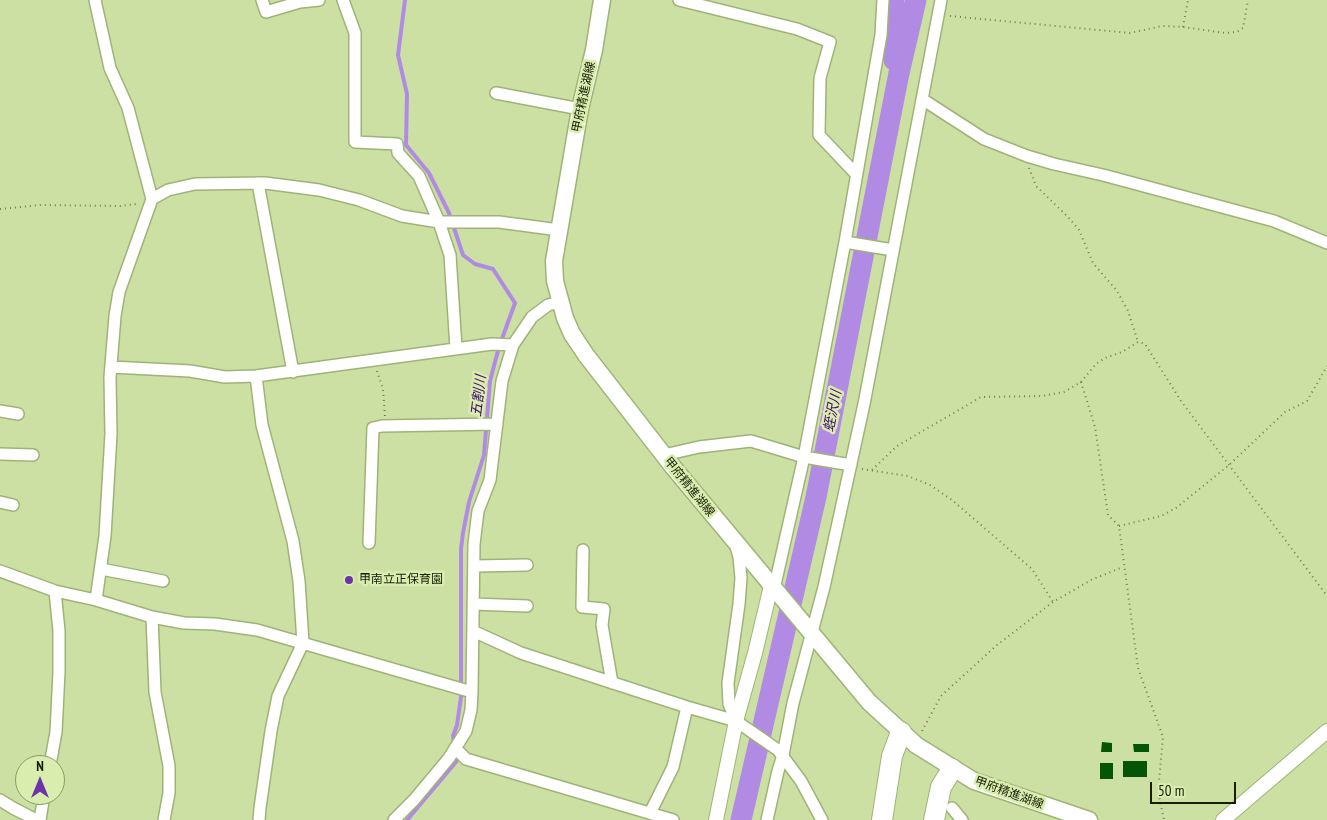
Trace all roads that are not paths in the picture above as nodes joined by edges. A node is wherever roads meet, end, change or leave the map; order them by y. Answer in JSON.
{"nodes":[{"id":1,"x":95,"y":0,"type":"edge"},
{"id":2,"x":262,"y":0,"type":"edge"},
{"id":3,"x":319,"y":0,"type":"edge"},
{"id":4,"x":343,"y":0,"type":"edge"},
{"id":5,"x":602,"y":0,"type":"edge"},
{"id":6,"x":679,"y":0,"type":"edge"},
{"id":7,"x":883,"y":0,"type":"edge"},
{"id":8,"x":940,"y":0,"type":"edge"},
{"id":9,"x":496,"y":93,"type":"dead end"},
{"id":10,"x":922,"y":99,"type":"junction"},
{"id":11,"x":580,"y":110,"type":"junction"},
{"id":12,"x":856,"y":174,"type":"junction"},
{"id":13,"x":258,"y":183,"type":"junction"},
{"id":14,"x":152,"y":199,"type":"junction"},
{"id":15,"x":439,"y":222,"type":"junction"},
{"id":16,"x":559,"y":230,"type":"junction"},
{"id":17,"x":848,"y":242,"type":"junction"},
{"id":18,"x":1327,"y":243,"type":"edge"},
{"id":19,"x":888,"y":249,"type":"junction"},
{"id":20,"x":560,"y":302,"type":"junction"},
{"id":21,"x":513,"y":345,"type":"junction"},
{"id":22,"x":456,"y":348,"type":"junction"},
{"id":23,"x":111,"y":367,"type":"junction"},
{"id":24,"x":293,"y":372,"type":"junction"},
{"id":25,"x":256,"y":376,"type":"junction"},
{"id":26,"x":0,"y":411,"type":"edge"},
{"id":27,"x":18,"y":414,"type":"dead end"},
{"id":28,"x":498,"y":424,"type":"junction"},
{"id":29,"x":0,"y":454,"type":"edge"},
{"id":30,"x":33,"y":455,"type":"dead end"},
{"id":31,"x":664,"y":455,"type":"junction"},
{"id":32,"x":806,"y":457,"type":"junction"},
{"id":33,"x":847,"y":464,"type":"junction"},
{"id":34,"x":0,"y":502,"type":"edge"},
{"id":35,"x":13,"y":505,"type":"dead end"},
{"id":36,"x":369,"y":543,"type":"dead end"},
{"id":37,"x":735,"y":544,"type":"junction"},
{"id":38,"x":583,"y":550,"type":"dead end"},
{"id":39,"x":527,"y":565,"type":"dead end"},
{"id":40,"x":474,"y":566,"type":"junction"},
{"id":41,"x":101,"y":570,"type":"junction"},
{"id":42,"x":1,"y":575,"type":"edge"},
{"id":43,"x":163,"y":581,"type":"dead end"},
{"id":44,"x":774,"y":589,"type":"junction"},
{"id":45,"x":55,"y":591,"type":"junction"},
{"id":46,"x":96,"y":600,"type":"junction"},
{"id":47,"x":474,"y":604,"type":"junction"},
{"id":48,"x":527,"y":606,"type":"dead end"},
{"id":49,"x":152,"y":617,"type":"junction"},
{"id":50,"x":473,"y":631,"type":"junction"},
{"id":51,"x":809,"y":632,"type":"junction"},
{"id":52,"x":303,"y":643,"type":"junction"},
{"id":53,"x":612,"y":683,"type":"junction"},
{"id":54,"x":472,"y":692,"type":"junction"},
{"id":55,"x":687,"y":707,"type":"junction"},
{"id":56,"x":740,"y":723,"type":"junction"},
{"id":57,"x":1327,"y":731,"type":"edge"},
{"id":58,"x":908,"y":738,"type":"junction"},
{"id":59,"x":455,"y":748,"type":"junction"},
{"id":60,"x":781,"y":753,"type":"junction"},
{"id":61,"x":52,"y":755,"type":"edge"},
{"id":62,"x":952,"y":769,"type":"junction"},
{"id":63,"x":0,"y":800,"type":"edge"},
{"id":64,"x":42,"y":805,"type":"edge"},
{"id":65,"x":952,"y":808,"type":"dead end"},
{"id":66,"x":650,"y":814,"type":"junction"},
{"id":67,"x":38,"y":820,"type":"edge"},
{"id":68,"x":164,"y":820,"type":"edge"},
{"id":69,"x":259,"y":820,"type":"edge"},
{"id":70,"x":394,"y":820,"type":"edge"},
{"id":71,"x":673,"y":820,"type":"edge"},
{"id":72,"x":716,"y":820,"type":"edge"},
{"id":73,"x":767,"y":820,"type":"edge"},
{"id":74,"x":822,"y":820,"type":"edge"},
{"id":75,"x":882,"y":820,"type":"edge"},
{"id":76,"x":934,"y":820,"type":"edge"},
{"id":77,"x":962,"y":820,"type":"edge"},
{"id":78,"x":1089,"y":820,"type":"edge"},
{"id":79,"x":1223,"y":820,"type":"edge"}],
"edges":[{"from":1,"to":14,"type":"street"},
{"from":2,"to":3,"type":"street"},
{"from":4,"to":15,"type":"street"},
{"from":5,"to":11,"type":"main road","name":"甲府精進湖線"},
{"from":6,"to":12,"type":"street"},
{"from":7,"to":12,"type":"street"},
{"from":8,"to":10,"type":"street"},
{"from":9,"to":11,"type":"street"},
{"from":10,"to":18,"type":"street"},
{"from":10,"to":19,"type":"street"},
{"from":11,"to":16,"type":"main road","name":"甲府精進湖線"},
{"from":12,"to":17,"type":"street"},
{"from":13,"to":14,"type":"street"},
{"from":13,"to":15,"type":"street"},
{"from":13,"to":24,"type":"street"},
{"from":14,"to":23,"type":"street"},
{"from":15,"to":16,"type":"street"},
{"from":15,"to":22,"type":"street"},
{"from":16,"to":20,"type":"main road","name":"甲府精進湖線"},
{"from":17,"to":19,"type":"street"},
{"from":17,"to":32,"type":"street"},
{"from":19,"to":33,"type":"street"},
{"from":20,"to":21,"type":"street"},
{"from":20,"to":31,"type":"main road","name":"甲府精進湖線"},
{"from":21,"to":22,"type":"street"},
{"from":21,"to":28,"type":"street"},
{"from":22,"to":24,"type":"street"},
{"from":23,"to":25,"type":"street"},
{"from":23,"to":41,"type":"street"},
{"from":24,"to":25,"type":"street"},
{"from":25,"to":52,"type":"street"},
{"from":26,"to":27,"type":"street"},
{"from":28,"to":36,"type":"street"},
{"from":28,"to":40,"type":"street"},
{"from":29,"to":30,"type":"street"},
{"from":31,"to":32,"type":"street"},
{"from":31,"to":37,"type":"main road","name":"甲府精進湖線"},
{"from":32,"to":33,"type":"street"},
{"from":32,"to":44,"type":"street"},
{"from":33,"to":51,"type":"street"},
{"from":34,"to":35,"type":"street"},
{"from":37,"to":44,"type":"main road","name":"甲府精進湖線"},
{"from":37,"to":56,"type":"street"},
{"from":38,"to":53,"type":"street"},
{"from":39,"to":40,"type":"street"},
{"from":40,"to":47,"type":"street"},
{"from":41,"to":43,"type":"street"},
{"from":41,"to":46,"type":"street"},
{"from":42,"to":45,"type":"street"},
{"from":44,"to":51,"type":"main road","name":"甲府精進湖線"},
{"from":44,"to":56,"type":"street"},
{"from":45,"to":46,"type":"street"},
{"from":45,"to":61,"type":"street"},
{"from":46,"to":49,"type":"street"},
{"from":47,"to":48,"type":"street"},
{"from":47,"to":50,"type":"street"},
{"from":49,"to":52,"type":"street"},
{"from":49,"to":68,"type":"street"},
{"from":50,"to":53,"type":"street"},
{"from":50,"to":54,"type":"street"},
{"from":51,"to":58,"type":"main road","name":"甲府精進湖線"},
{"from":51,"to":60,"type":"street"},
{"from":52,"to":54,"type":"street"},
{"from":52,"to":69,"type":"street"},
{"from":53,"to":55,"type":"street"},
{"from":54,"to":59,"type":"street"},
{"from":55,"to":56,"type":"street"},
{"from":55,"to":66,"type":"street"},
{"from":56,"to":60,"type":"street"},
{"from":56,"to":72,"type":"street"},
{"from":57,"to":79,"type":"street"},
{"from":58,"to":62,"type":"main road","name":"甲府精進湖線"},
{"from":58,"to":75,"type":"highway"},
{"from":59,"to":66,"type":"street"},
{"from":59,"to":70,"type":"street"},
{"from":60,"to":73,"type":"street"},
{"from":60,"to":74,"type":"street"},
{"from":62,"to":76,"type":"highway"},
{"from":62,"to":78,"type":"main road","name":"甲府精進湖線"},
{"from":63,"to":67,"type":"street"},
{"from":64,"to":67,"type":"street"},
{"from":65,"to":77,"type":"street"},
{"from":66,"to":71,"type":"street"}]}
